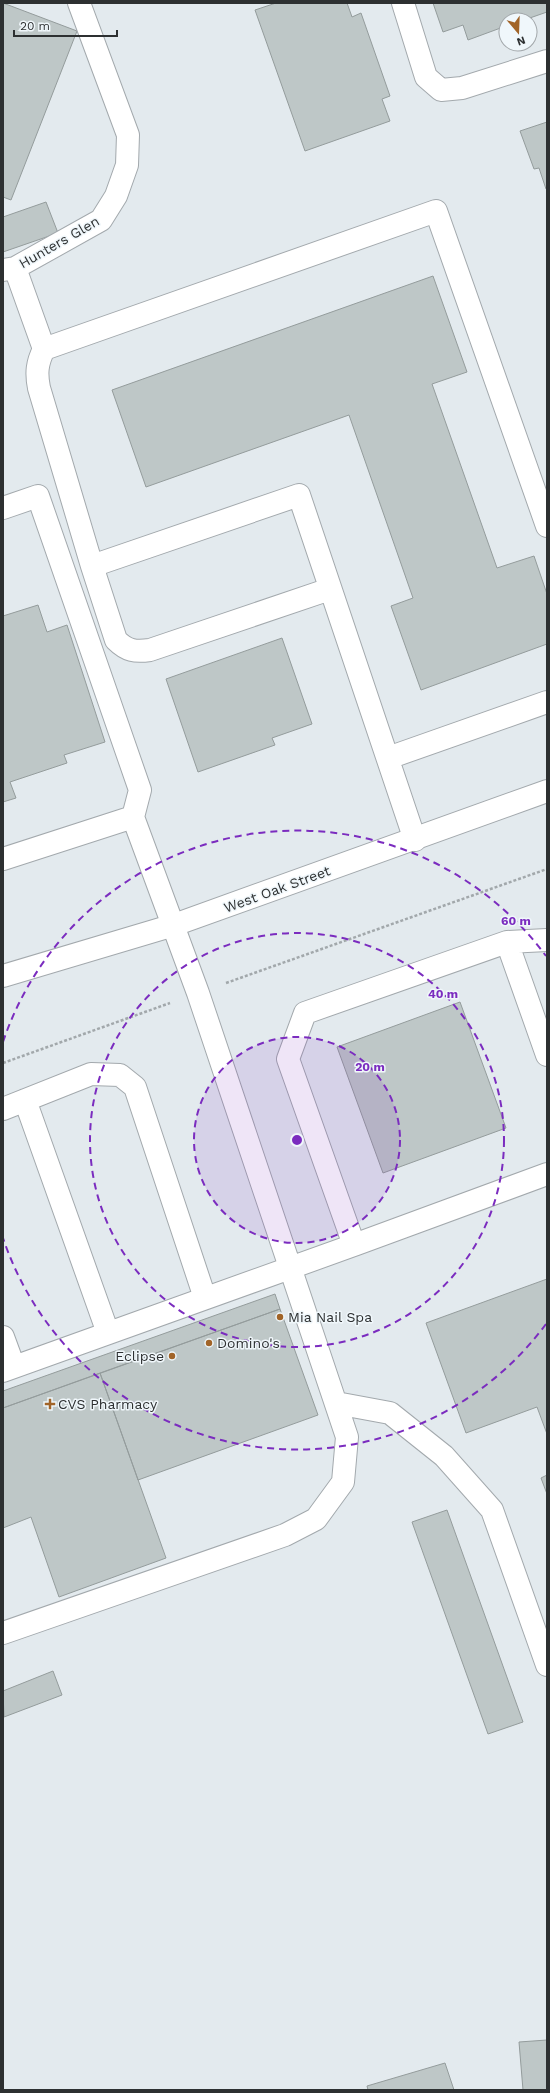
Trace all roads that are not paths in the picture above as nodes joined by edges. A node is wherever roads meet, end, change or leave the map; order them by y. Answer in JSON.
{"nodes":[{"id":1,"x":79,"y":3,"type":"edge"},
{"id":2,"x":403,"y":3,"type":"edge"},
{"id":3,"x":547,"y":61,"type":"edge"},
{"id":4,"x":9,"y":269,"type":"edge"},
{"id":5,"x":44,"y":349,"type":"junction"},
{"id":6,"x":3,"y":508,"type":"edge"},
{"id":7,"x":547,"y":526,"type":"edge"},
{"id":8,"x":92,"y":566,"type":"junction"},
{"id":9,"x":330,"y":589,"type":"junction"},
{"id":10,"x":547,"y":702,"type":"edge"},
{"id":11,"x":388,"y":758,"type":"junction"},
{"id":12,"x":547,"y":791,"type":"edge"},
{"id":13,"x":133,"y":817,"type":"junction"},
{"id":14,"x":415,"y":840,"type":"junction"},
{"id":15,"x":3,"y":858,"type":"edge"},
{"id":16,"x":174,"y":925,"type":"junction"},
{"id":17,"x":547,"y":940,"type":"edge"},
{"id":18,"x":507,"y":942,"type":"junction"},
{"id":19,"x":3,"y":976,"type":"edge"},
{"id":20,"x":547,"y":1055,"type":"edge"},
{"id":21,"x":25,"y":1100,"type":"junction"},
{"id":22,"x":3,"y":1109,"type":"edge"},
{"id":23,"x":547,"y":1174,"type":"edge"},
{"id":24,"x":354,"y":1245,"type":"junction"},
{"id":25,"x":290,"y":1267,"type":"junction"},
{"id":26,"x":205,"y":1298,"type":"junction"},
{"id":27,"x":108,"y":1333,"type":"junction"},
{"id":28,"x":3,"y":1337,"type":"edge"},
{"id":29,"x":9,"y":1369,"type":"edge"},
{"id":30,"x":336,"y":1403,"type":"junction"},
{"id":31,"x":3,"y":1633,"type":"edge"},
{"id":32,"x":547,"y":1665,"type":"edge"}],
"edges":[{"from":1,"to":4,"type":"main road","name":"Hunters Glen"},
{"from":2,"to":3,"type":"main road"},
{"from":4,"to":5,"type":"main road"},
{"from":5,"to":7,"type":"main road"},
{"from":5,"to":8,"type":"main road"},
{"from":6,"to":13,"type":"main road"},
{"from":8,"to":9,"type":"main road"},
{"from":8,"to":9,"type":"main road"},
{"from":9,"to":11,"type":"main road"},
{"from":10,"to":11,"type":"main road"},
{"from":11,"to":14,"type":"main road"},
{"from":12,"to":14,"type":"main road","name":"West Oak Street"},
{"from":13,"to":15,"type":"main road"},
{"from":13,"to":16,"type":"main road"},
{"from":14,"to":16,"type":"main road","name":"West Oak Street"},
{"from":16,"to":19,"type":"main road","name":"West Oak Street"},
{"from":16,"to":25,"type":"main road"},
{"from":17,"to":18,"type":"main road"},
{"from":18,"to":20,"type":"main road"},
{"from":18,"to":24,"type":"main road"},
{"from":21,"to":22,"type":"main road"},
{"from":21,"to":26,"type":"main road"},
{"from":21,"to":27,"type":"main road"},
{"from":23,"to":24,"type":"main road"},
{"from":24,"to":25,"type":"main road"},
{"from":25,"to":26,"type":"main road"},
{"from":25,"to":30,"type":"main road"},
{"from":26,"to":27,"type":"main road"},
{"from":27,"to":29,"type":"main road"},
{"from":28,"to":29,"type":"main road"},
{"from":30,"to":31,"type":"main road"},
{"from":30,"to":32,"type":"main road"}]}
